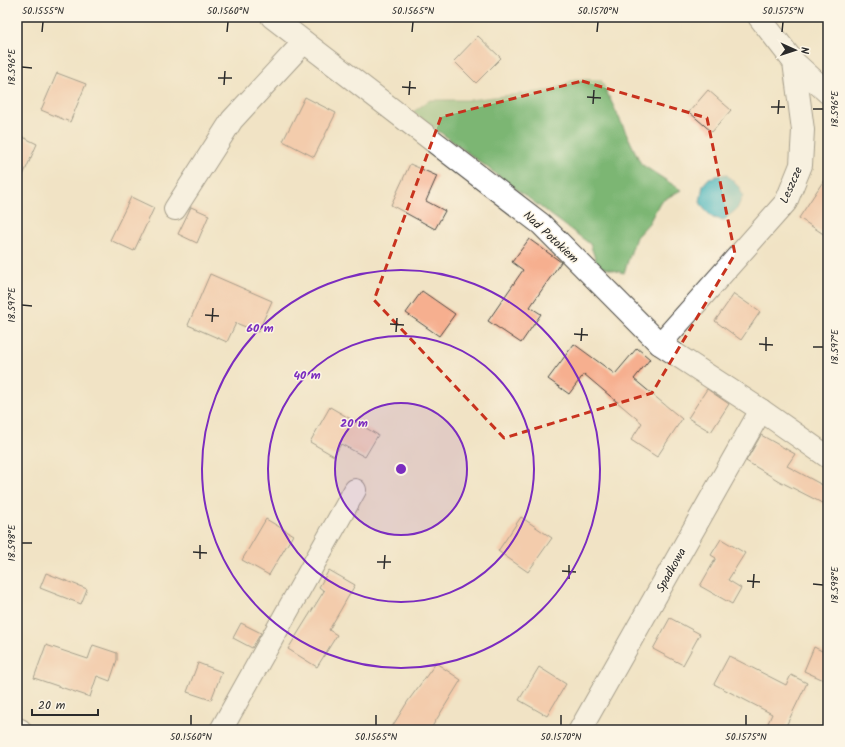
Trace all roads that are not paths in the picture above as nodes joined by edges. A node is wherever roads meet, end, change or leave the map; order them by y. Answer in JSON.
{"nodes":[{"id":1,"x":272,"y":17,"type":"edge"},
{"id":2,"x":759,"y":17,"type":"edge"},
{"id":3,"x":304,"y":42,"type":"junction"},
{"id":4,"x":794,"y":62,"type":"junction"},
{"id":5,"x":828,"y":93,"type":"edge"},
{"id":6,"x":175,"y":209,"type":"dead end"},
{"id":7,"x":660,"y":344,"type":"junction"},
{"id":8,"x":761,"y":410,"type":"junction"},
{"id":9,"x":828,"y":457,"type":"edge"},
{"id":10,"x":354,"y":490,"type":"dead end"},
{"id":11,"x":17,"y":729,"type":"edge"},
{"id":12,"x":20,"y":730,"type":"edge"},
{"id":13,"x":222,"y":730,"type":"edge"},
{"id":14,"x":580,"y":730,"type":"edge"}],
"edges":[{"from":1,"to":3,"type":"street","name":"Nad Potokiem"},
{"from":2,"to":4,"type":"street"},
{"from":3,"to":6,"type":"street"},
{"from":3,"to":7,"type":"street","name":"Nad Potokiem"},
{"from":4,"to":5,"type":"street"},
{"from":4,"to":7,"type":"street","name":"Leszcze"},
{"from":7,"to":8,"type":"street","name":"Nad Potokiem"},
{"from":8,"to":9,"type":"street","name":"Nad Potokiem"},
{"from":8,"to":14,"type":"street","name":"Spadkowa"},
{"from":10,"to":13,"type":"street"},
{"from":11,"to":12,"type":"street"}]}
